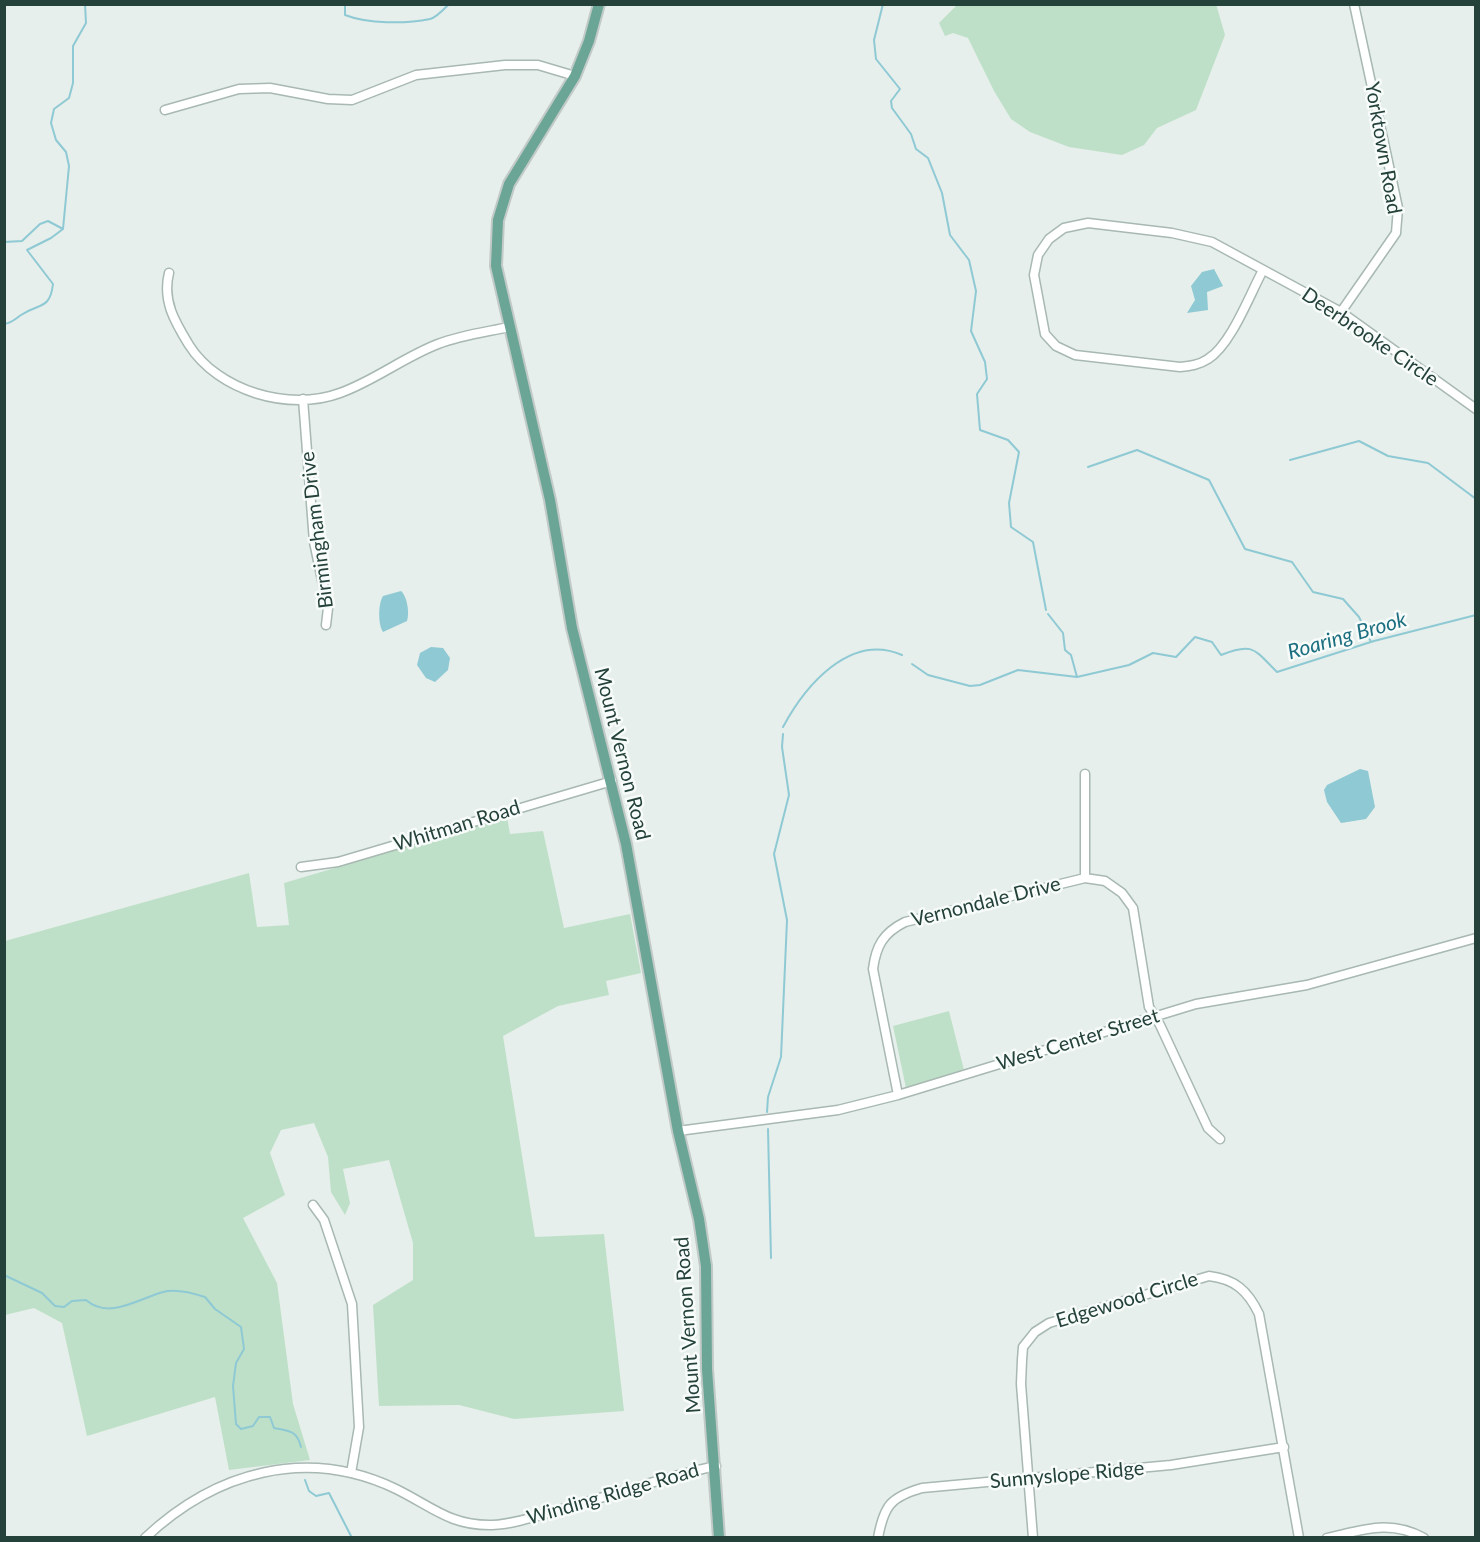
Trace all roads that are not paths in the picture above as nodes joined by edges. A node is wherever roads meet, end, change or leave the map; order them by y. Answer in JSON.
{"nodes":[{"id":1,"x":599,"y":4,"type":"edge"},
{"id":2,"x":1354,"y":4,"type":"edge"},
{"id":3,"x":574,"y":76,"type":"junction"},
{"id":4,"x":165,"y":110,"type":"dead end"},
{"id":5,"x":1263,"y":270,"type":"junction"},
{"id":6,"x":169,"y":273,"type":"dead end"},
{"id":7,"x":1341,"y":312,"type":"junction"},
{"id":8,"x":509,"y":327,"type":"junction"},
{"id":9,"x":303,"y":399,"type":"junction"},
{"id":10,"x":1476,"y":409,"type":"edge"},
{"id":11,"x":326,"y":625,"type":"dead end"},
{"id":12,"x":1085,"y":774,"type":"dead end"},
{"id":13,"x":612,"y":781,"type":"junction"},
{"id":14,"x":301,"y":867,"type":"dead end"},
{"id":15,"x":1085,"y":878,"type":"junction"},
{"id":16,"x":1476,"y":938,"type":"edge"},
{"id":17,"x":1155,"y":1016,"type":"junction"},
{"id":18,"x":898,"y":1095,"type":"junction"},
{"id":19,"x":678,"y":1131,"type":"junction"},
{"id":20,"x":1220,"y":1139,"type":"dead end"},
{"id":21,"x":313,"y":1205,"type":"dead end"},
{"id":22,"x":1284,"y":1447,"type":"junction"},
{"id":23,"x":716,"y":1466,"type":"junction"},
{"id":24,"x":351,"y":1473,"type":"junction"},
{"id":25,"x":1029,"y":1478,"type":"junction"},
{"id":26,"x":145,"y":1538,"type":"edge"},
{"id":27,"x":719,"y":1538,"type":"edge"},
{"id":28,"x":878,"y":1538,"type":"edge"},
{"id":29,"x":1033,"y":1538,"type":"edge"},
{"id":30,"x":1299,"y":1538,"type":"edge"},
{"id":31,"x":1327,"y":1538,"type":"edge"},
{"id":32,"x":1424,"y":1538,"type":"edge"}],
"edges":[{"from":1,"to":3,"type":"main road","name":"Mount Vernon Road"},
{"from":2,"to":7,"type":"street","name":"Yorktown Road"},
{"from":3,"to":4,"type":"street"},
{"from":3,"to":8,"type":"main road","name":"Mount Vernon Road"},
{"from":5,"to":5,"type":"street","name":"Deerbrooke Circle"},
{"from":5,"to":7,"type":"street","name":"Deerbrooke Circle"},
{"from":6,"to":9,"type":"street"},
{"from":7,"to":10,"type":"street","name":"Deerbrooke Circle"},
{"from":8,"to":9,"type":"street"},
{"from":8,"to":13,"type":"main road","name":"Mount Vernon Road"},
{"from":9,"to":11,"type":"street","name":"Birmingham Drive"},
{"from":12,"to":15,"type":"street"},
{"from":13,"to":14,"type":"street","name":"Whitman Road"},
{"from":13,"to":19,"type":"main road","name":"Mount Vernon Road"},
{"from":15,"to":17,"type":"street","name":"Vernondale Drive"},
{"from":15,"to":18,"type":"street","name":"Vernondale Drive"},
{"from":16,"to":17,"type":"street","name":"West Center Street"},
{"from":17,"to":18,"type":"street","name":"West Center Street"},
{"from":17,"to":20,"type":"street","name":"Vernondale Drive"},
{"from":18,"to":19,"type":"street","name":"West Center Street"},
{"from":19,"to":23,"type":"main road","name":"Mount Vernon Road"},
{"from":21,"to":24,"type":"street"},
{"from":22,"to":25,"type":"street","name":"Sunnyslope Ridge"},
{"from":22,"to":25,"type":"street","name":"Edgewood Circle"},
{"from":22,"to":30,"type":"street","name":"Edgewood Circle"},
{"from":23,"to":24,"type":"street","name":"Winding Ridge Road"},
{"from":23,"to":27,"type":"main road","name":"Mount Vernon Road"},
{"from":24,"to":26,"type":"street","name":"Winding Ridge Road"},
{"from":25,"to":28,"type":"street","name":"Sunnyslope Ridge"},
{"from":25,"to":29,"type":"street","name":"Edgewood Circle"},
{"from":31,"to":32,"type":"street"}]}
